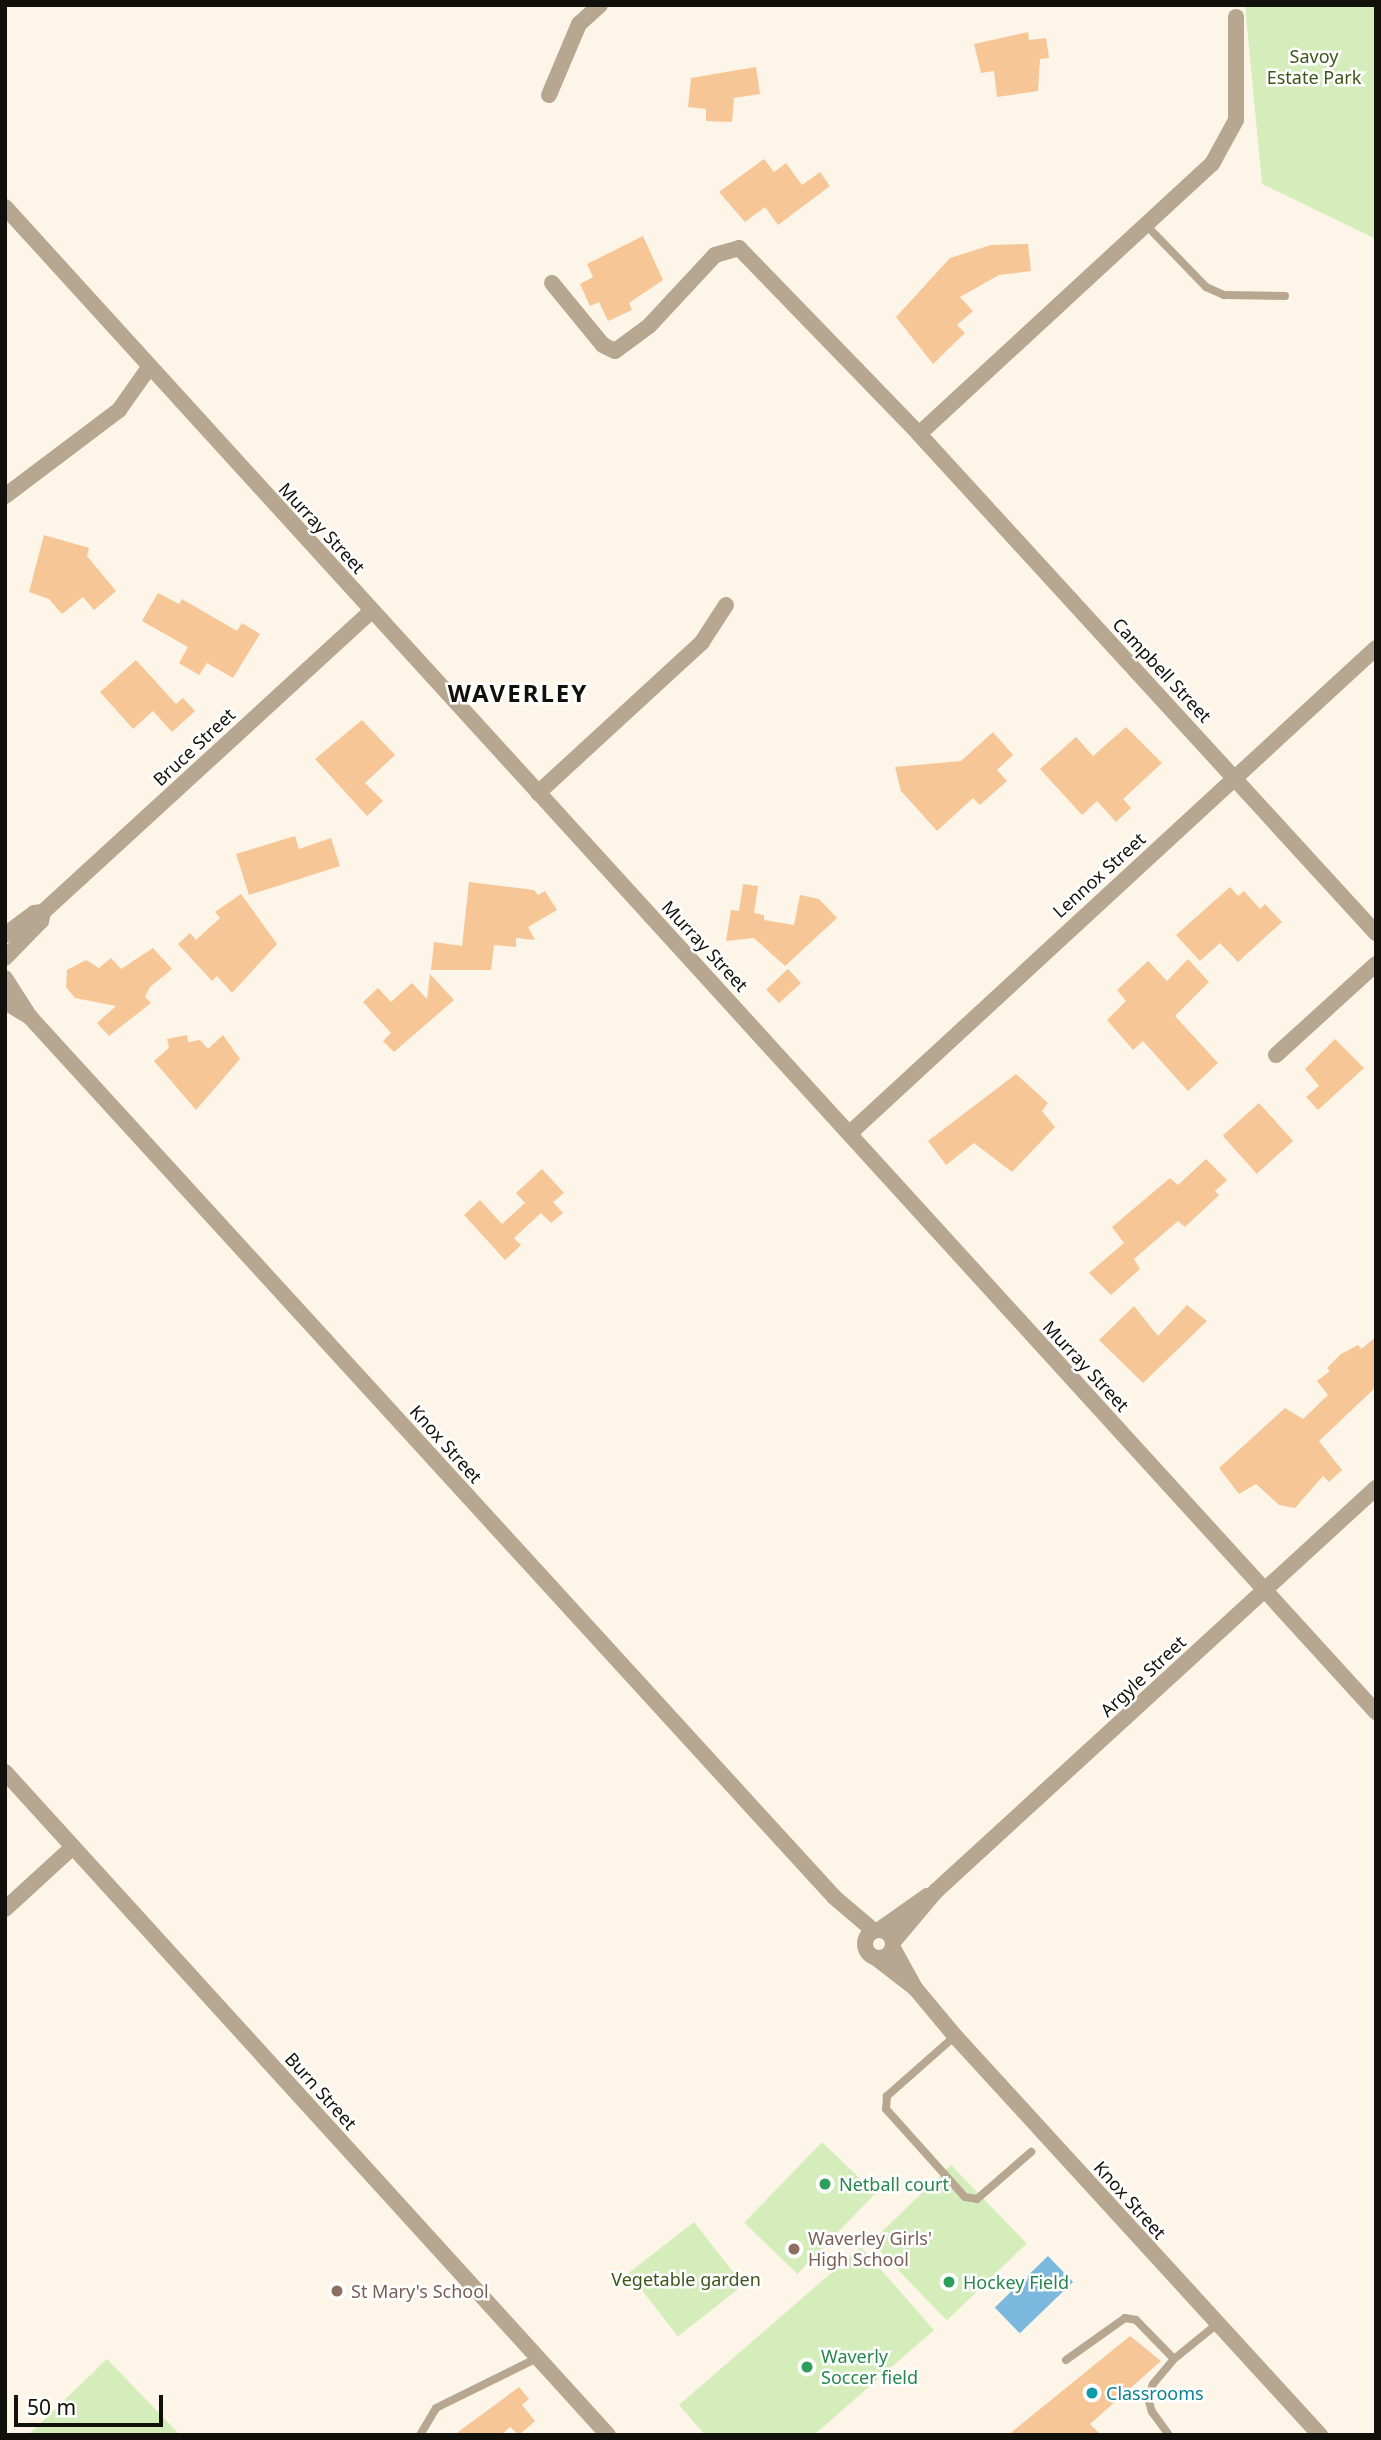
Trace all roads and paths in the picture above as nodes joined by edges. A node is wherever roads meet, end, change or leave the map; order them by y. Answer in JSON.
{"nodes":[{"id":1,"x":600,"y":5,"type":"edge"},
{"id":2,"x":1236,"y":17,"type":"dead end"},
{"id":3,"x":549,"y":95,"type":"dead end"},
{"id":4,"x":5,"y":207,"type":"edge"},
{"id":5,"x":1146,"y":225,"type":"junction"},
{"id":6,"x":552,"y":283,"type":"dead end"},
{"id":7,"x":1284,"y":296,"type":"dead end"},
{"id":8,"x":148,"y":369,"type":"junction"},
{"id":9,"x":919,"y":435,"type":"junction"},
{"id":10,"x":5,"y":496,"type":"edge"},
{"id":11,"x":726,"y":605,"type":"dead end"},
{"id":12,"x":372,"y":611,"type":"junction"},
{"id":13,"x":1376,"y":648,"type":"edge"},
{"id":14,"x":1234,"y":777,"type":"junction"},
{"id":15,"x":538,"y":793,"type":"junction"},
{"id":16,"x":43,"y":912,"type":"junction"},
{"id":17,"x":1376,"y":933,"type":"edge"},
{"id":18,"x":5,"y":935,"type":"edge"},
{"id":19,"x":5,"y":958,"type":"edge"},
{"id":20,"x":1376,"y":964,"type":"edge"},
{"id":21,"x":5,"y":978,"type":"edge"},
{"id":22,"x":5,"y":1002,"type":"edge"},
{"id":23,"x":30,"y":1017,"type":"junction"},
{"id":24,"x":1276,"y":1055,"type":"dead end"},
{"id":25,"x":850,"y":1133,"type":"junction"},
{"id":26,"x":1376,"y":1488,"type":"edge"},
{"id":27,"x":1264,"y":1588,"type":"junction"},
{"id":28,"x":1376,"y":1712,"type":"edge"},
{"id":29,"x":5,"y":1772,"type":"edge"},
{"id":30,"x":72,"y":1847,"type":"junction"},
{"id":31,"x":936,"y":1891,"type":"junction"},
{"id":32,"x":5,"y":1909,"type":"edge"},
{"id":33,"x":873,"y":1934,"type":"junction"},
{"id":34,"x":893,"y":1945,"type":"junction"},
{"id":35,"x":876,"y":1958,"type":"junction"},
{"id":36,"x":915,"y":1988,"type":"junction"},
{"id":37,"x":955,"y":2036,"type":"junction"},
{"id":38,"x":1031,"y":2152,"type":"dead end"},
{"id":39,"x":1217,"y":2323,"type":"junction"},
{"id":40,"x":537,"y":2358,"type":"junction"},
{"id":41,"x":1174,"y":2358,"type":"junction"},
{"id":42,"x":1066,"y":2360,"type":"dead end"},
{"id":43,"x":420,"y":2435,"type":"edge"},
{"id":44,"x":608,"y":2435,"type":"edge"},
{"id":45,"x":1169,"y":2435,"type":"edge"},
{"id":46,"x":1320,"y":2435,"type":"edge"}],
"edges":[{"from":1,"to":3,"type":"street"},
{"from":2,"to":5,"type":"street"},
{"from":4,"to":8,"type":"street","name":"Murray Street"},
{"from":5,"to":7,"type":"lane"},
{"from":5,"to":9,"type":"street"},
{"from":6,"to":9,"type":"street","name":"Campbell Street"},
{"from":8,"to":10,"type":"street"},
{"from":8,"to":12,"type":"street","name":"Murray Street"},
{"from":9,"to":14,"type":"street","name":"Campbell Street"},
{"from":11,"to":15,"type":"street"},
{"from":12,"to":15,"type":"street","name":"Murray Street"},
{"from":12,"to":16,"type":"street","name":"Bruce Street"},
{"from":13,"to":14,"type":"street","name":"Lennox Street"},
{"from":14,"to":17,"type":"street","name":"Campbell Street"},
{"from":14,"to":25,"type":"street","name":"Lennox Street"},
{"from":15,"to":25,"type":"street","name":"Murray Street"},
{"from":16,"to":18,"type":"street","name":"Bruce Street"},
{"from":16,"to":19,"type":"street","name":"Bruce Street"},
{"from":20,"to":24,"type":"street"},
{"from":21,"to":23,"type":"street","name":"Knox Street"},
{"from":22,"to":23,"type":"street","name":"Knox Street"},
{"from":23,"to":33,"type":"street","name":"Knox Street"},
{"from":25,"to":27,"type":"street","name":"Murray Street"},
{"from":26,"to":27,"type":"street","name":"Argyle Street"},
{"from":27,"to":28,"type":"street","name":"Murray Street"},
{"from":27,"to":31,"type":"street","name":"Argyle Street"},
{"from":29,"to":30,"type":"street","name":"Burn Street"},
{"from":30,"to":32,"type":"street"},
{"from":30,"to":40,"type":"street","name":"Burn Street"},
{"from":31,"to":33,"type":"street","name":"Argyle Street"},
{"from":31,"to":34,"type":"street","name":"Argyle Street"},
{"from":33,"to":34,"type":"street","name":"Knox Street"},
{"from":33,"to":35,"type":"street"},
{"from":34,"to":35,"type":"street","name":"Argyle Street"},
{"from":34,"to":36,"type":"street","name":"Knox Street"},
{"from":35,"to":36,"type":"street","name":"Knox Street"},
{"from":36,"to":37,"type":"street","name":"Knox Street"},
{"from":37,"to":38,"type":"lane"},
{"from":37,"to":39,"type":"street","name":"Knox Street"},
{"from":39,"to":41,"type":"lane"},
{"from":39,"to":46,"type":"street","name":"Knox Street"},
{"from":40,"to":43,"type":"lane"},
{"from":40,"to":44,"type":"street","name":"Burn Street"},
{"from":41,"to":42,"type":"lane"},
{"from":41,"to":45,"type":"lane"}]}
